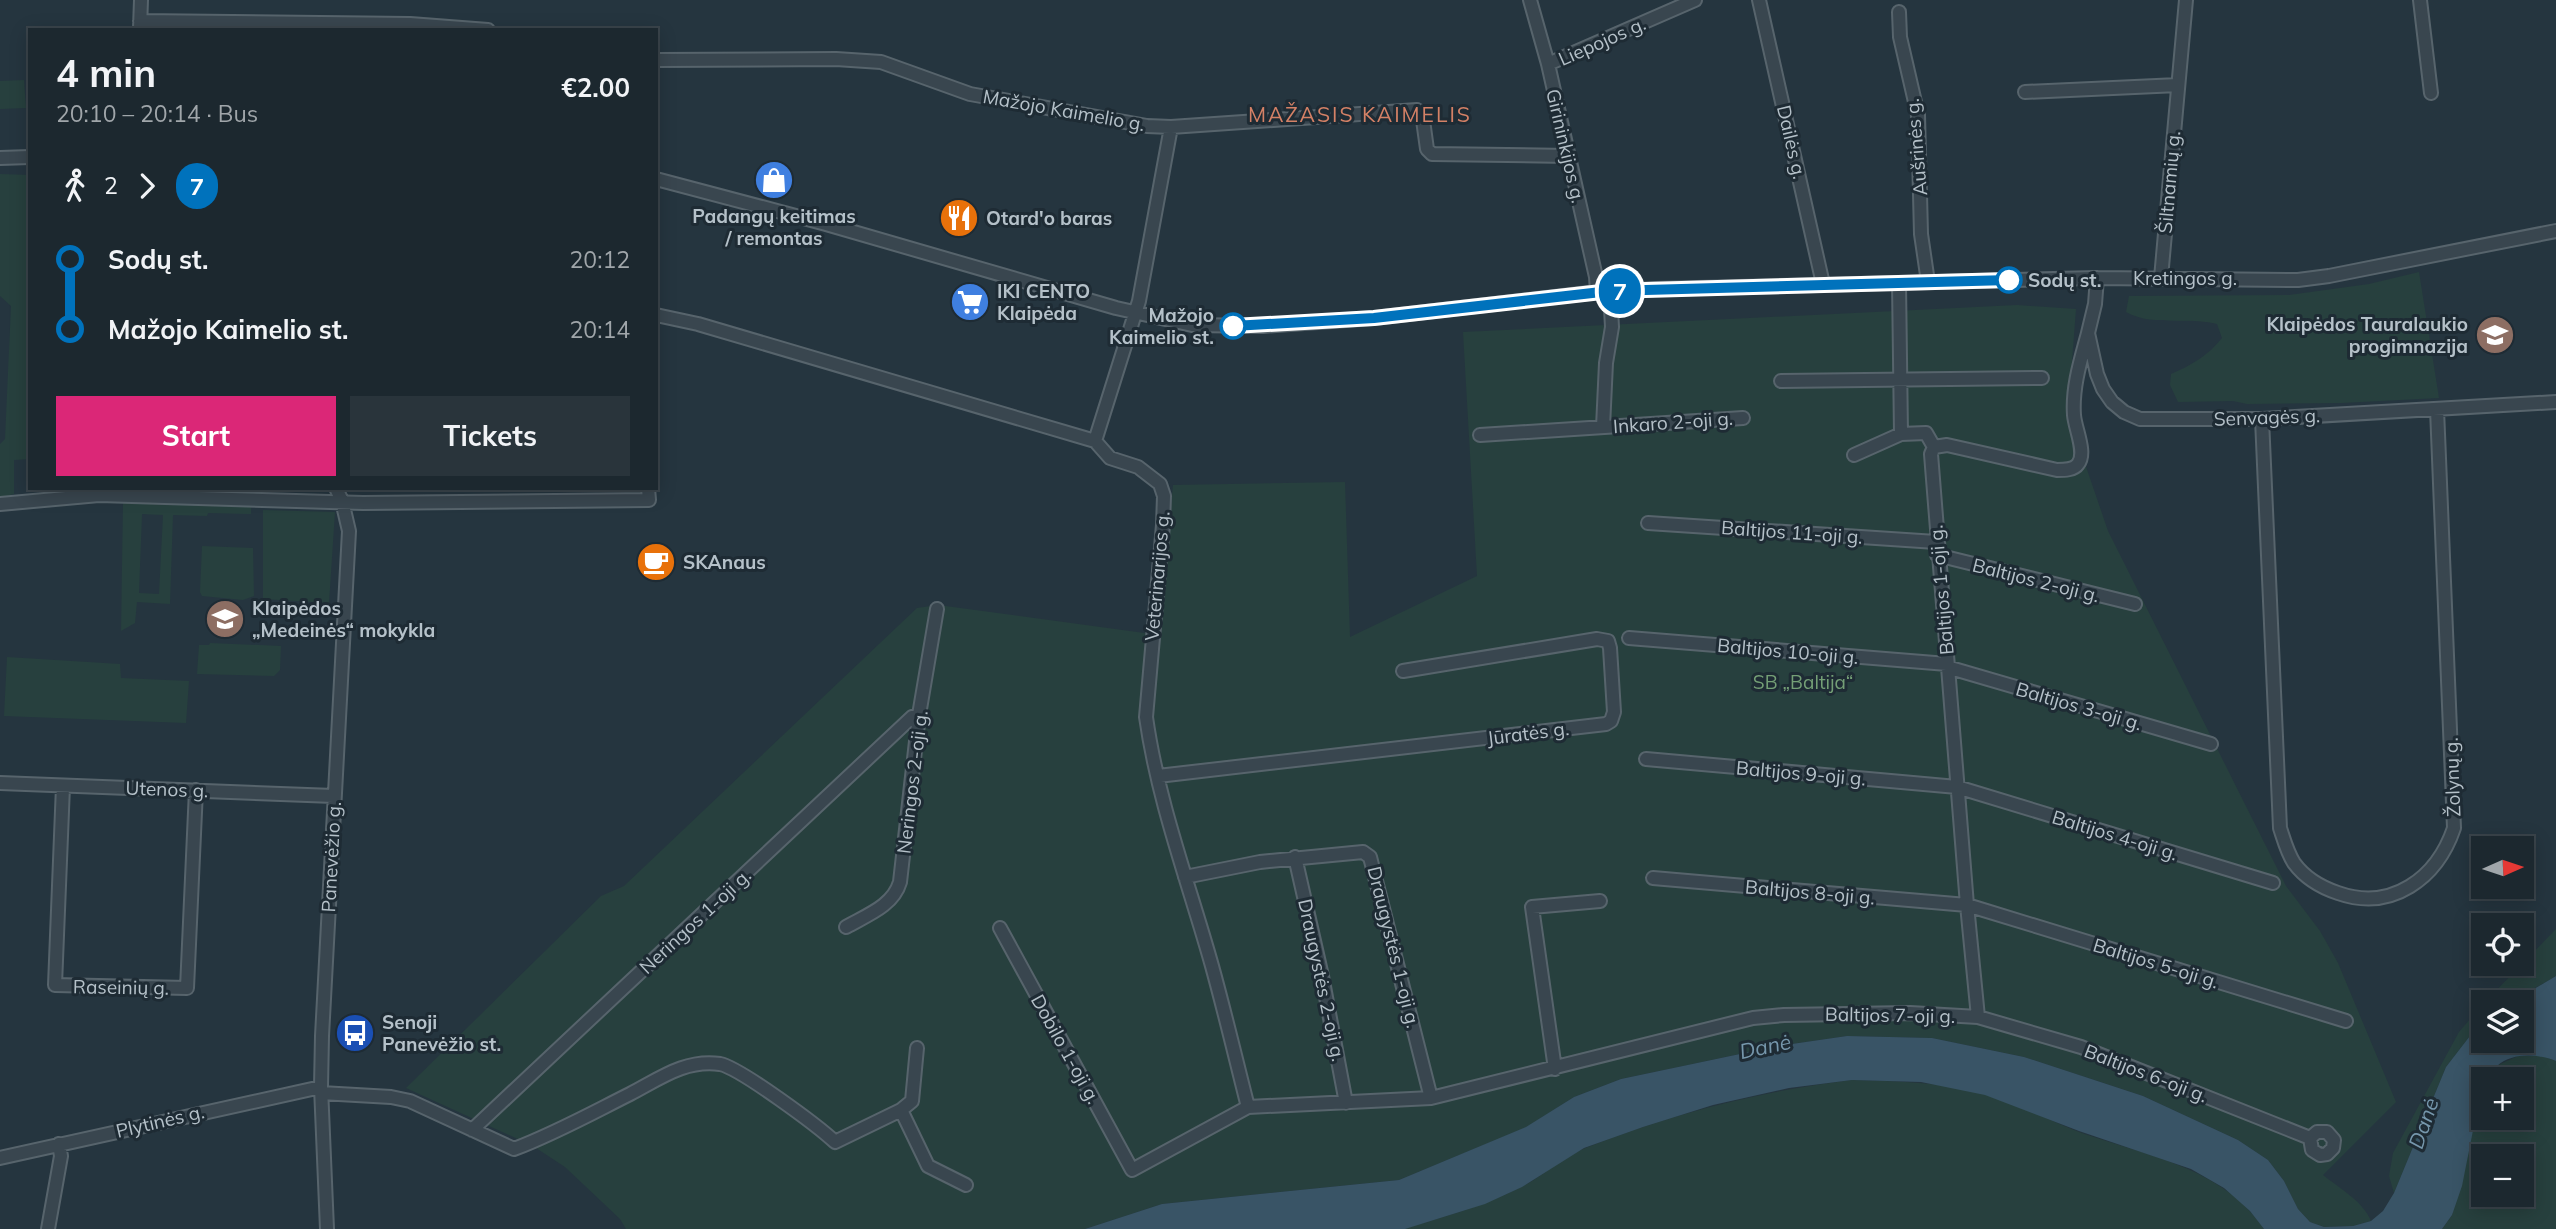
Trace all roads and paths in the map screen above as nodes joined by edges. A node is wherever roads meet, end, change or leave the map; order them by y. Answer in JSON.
{"nodes":[{"id":1,"x":141,"y":0,"type":"edge"},
{"id":2,"x":1530,"y":0,"type":"edge"},
{"id":3,"x":1695,"y":0,"type":"edge"},
{"id":4,"x":1759,"y":0,"type":"edge"},
{"id":5,"x":2186,"y":0,"type":"edge"},
{"id":6,"x":2420,"y":0,"type":"edge"},
{"id":7,"x":1899,"y":12,"type":"dead end"},
{"id":8,"x":140,"y":25,"type":"edge"},
{"id":9,"x":462,"y":28,"type":"edge"},
{"id":10,"x":658,"y":60,"type":"edge"},
{"id":11,"x":1548,"y":64,"type":"junction"},
{"id":12,"x":2178,"y":85,"type":"junction"},
{"id":13,"x":2025,"y":92,"type":"dead end"},
{"id":14,"x":2431,"y":93,"type":"dead end"},
{"id":15,"x":1171,"y":127,"type":"junction"},
{"id":16,"x":1569,"y":156,"type":"junction"},
{"id":17,"x":28,"y":157,"type":"edge"},
{"id":18,"x":0,"y":158,"type":"edge"},
{"id":19,"x":658,"y":180,"type":"edge"},
{"id":20,"x":2556,"y":231,"type":"edge"},
{"id":21,"x":2096,"y":278,"type":"junction"},
{"id":22,"x":2161,"y":278,"type":"junction"},
{"id":23,"x":1928,"y":282,"type":"junction"},
{"id":24,"x":1899,"y":283,"type":"junction"},
{"id":25,"x":1823,"y":284,"type":"junction"},
{"id":26,"x":1603,"y":292,"type":"junction"},
{"id":27,"x":1136,"y":313,"type":"junction"},
{"id":28,"x":658,"y":315,"type":"edge"},
{"id":29,"x":2088,"y":333,"type":"junction"},
{"id":30,"x":2042,"y":378,"type":"dead end"},
{"id":31,"x":1900,"y":379,"type":"junction"},
{"id":32,"x":1781,"y":382,"type":"dead end"},
{"id":33,"x":2556,"y":401,"type":"edge"},
{"id":34,"x":2437,"y":409,"type":"junction"},
{"id":35,"x":1743,"y":418,"type":"dead end"},
{"id":36,"x":2262,"y":419,"type":"junction"},
{"id":37,"x":1603,"y":427,"type":"junction"},
{"id":38,"x":1901,"y":434,"type":"junction"},
{"id":39,"x":1480,"y":435,"type":"dead end"},
{"id":40,"x":1095,"y":441,"type":"junction"},
{"id":41,"x":1934,"y":447,"type":"junction"},
{"id":42,"x":1854,"y":455,"type":"dead end"},
{"id":43,"x":337,"y":490,"type":"edge"},
{"id":44,"x":649,"y":494,"type":"edge"},
{"id":45,"x":342,"y":501,"type":"junction"},
{"id":46,"x":0,"y":504,"type":"edge"},
{"id":47,"x":1648,"y":523,"type":"dead end"},
{"id":48,"x":1937,"y":549,"type":"junction"},
{"id":49,"x":2135,"y":604,"type":"dead end"},
{"id":50,"x":937,"y":609,"type":"dead end"},
{"id":51,"x":1629,"y":638,"type":"dead end"},
{"id":52,"x":1947,"y":666,"type":"junction"},
{"id":53,"x":1403,"y":671,"type":"dead end"},
{"id":54,"x":919,"y":715,"type":"junction"},
{"id":55,"x":2211,"y":744,"type":"dead end"},
{"id":56,"x":1646,"y":759,"type":"dead end"},
{"id":57,"x":1158,"y":776,"type":"junction"},
{"id":58,"x":0,"y":783,"type":"edge"},
{"id":59,"x":63,"y":786,"type":"junction"},
{"id":60,"x":1957,"y":787,"type":"junction"},
{"id":61,"x":196,"y":790,"type":"junction"},
{"id":62,"x":334,"y":796,"type":"junction"},
{"id":63,"x":1295,"y":857,"type":"junction"},
{"id":64,"x":1185,"y":877,"type":"junction"},
{"id":65,"x":1653,"y":878,"type":"dead end"},
{"id":66,"x":2273,"y":883,"type":"dead end"},
{"id":67,"x":1600,"y":901,"type":"dead end"},
{"id":68,"x":1967,"y":905,"type":"junction"},
{"id":69,"x":846,"y":928,"type":"dead end"},
{"id":70,"x":1000,"y":928,"type":"dead end"},
{"id":71,"x":1978,"y":1017,"type":"junction"},
{"id":72,"x":2346,"y":1021,"type":"dead end"},
{"id":73,"x":917,"y":1048,"type":"dead end"},
{"id":74,"x":1555,"y":1069,"type":"junction"},
{"id":75,"x":321,"y":1090,"type":"junction"},
{"id":76,"x":1431,"y":1098,"type":"junction"},
{"id":77,"x":1346,"y":1103,"type":"junction"},
{"id":78,"x":1248,"y":1107,"type":"junction"},
{"id":79,"x":901,"y":1110,"type":"junction"},
{"id":80,"x":472,"y":1130,"type":"junction"},
{"id":81,"x":2310,"y":1138,"type":"dead end"},
{"id":82,"x":59,"y":1144,"type":"junction"},
{"id":83,"x":0,"y":1157,"type":"edge"},
{"id":84,"x":966,"y":1185,"type":"dead end"},
{"id":85,"x":48,"y":1229,"type":"edge"},
{"id":86,"x":327,"y":1229,"type":"edge"}],
"edges":[{"from":1,"to":8,"type":"street"},
{"from":2,"to":11,"type":"street","name":"Girininkijos g."},
{"from":3,"to":11,"type":"street","name":"Liepojos g."},
{"from":4,"to":25,"type":"street","name":"Dailės g."},
{"from":5,"to":12,"type":"street","name":"Šiltnamių g."},
{"from":6,"to":14,"type":"street"},
{"from":7,"to":23,"type":"street","name":"Aušrinės g."},
{"from":8,"to":9,"type":"street"},
{"from":10,"to":15,"type":"street","name":"Mažojo Kaimelio g."},
{"from":11,"to":16,"type":"street","name":"Girininkijos g."},
{"from":12,"to":13,"type":"street"},
{"from":12,"to":22,"type":"street","name":"Šiltnamių g."},
{"from":15,"to":16,"type":"street","name":"Mažojo Kaimelio g."},
{"from":15,"to":27,"type":"street"},
{"from":16,"to":26,"type":"street","name":"Girininkijos g."},
{"from":17,"to":18,"type":"street"},
{"from":19,"to":27,"type":"street","name":"Kretingos g."},
{"from":20,"to":22,"type":"street","name":"Kretingos g."},
{"from":21,"to":22,"type":"street","name":"Kretingos g."},
{"from":21,"to":23,"type":"street","name":"Kretingos g."},
{"from":21,"to":29,"type":"street","name":"Senvagės g."},
{"from":23,"to":24,"type":"street","name":"Kretingos g."},
{"from":24,"to":25,"type":"street","name":"Kretingos g."},
{"from":24,"to":31,"type":"street"},
{"from":25,"to":26,"type":"street","name":"Kretingos g."},
{"from":26,"to":27,"type":"street","name":"Kretingos g."},
{"from":26,"to":37,"type":"street","name":"Girininkijos g."},
{"from":27,"to":40,"type":"street"},
{"from":28,"to":40,"type":"street","name":"Veterinarijos g."},
{"from":29,"to":36,"type":"street","name":"Senvagės g."},
{"from":29,"to":41,"type":"street"},
{"from":30,"to":31,"type":"street"},
{"from":31,"to":32,"type":"street"},
{"from":31,"to":38,"type":"street"},
{"from":33,"to":34,"type":"street","name":"Senvagės g."},
{"from":34,"to":36,"type":"street","name":"Senvagės g."},
{"from":34,"to":36,"type":"street","name":"Žolynų g."},
{"from":35,"to":37,"type":"street","name":"Inkaro 2-oji g."},
{"from":37,"to":39,"type":"street","name":"Inkaro 2-oji g."},
{"from":38,"to":41,"type":"street"},
{"from":38,"to":42,"type":"street"},
{"from":40,"to":57,"type":"street","name":"Veterinarijos g."},
{"from":41,"to":48,"type":"street","name":"Baltijos 1-oji g."},
{"from":43,"to":45,"type":"street","name":"Panevėžio g."},
{"from":44,"to":45,"type":"street"},
{"from":45,"to":46,"type":"street"},
{"from":45,"to":62,"type":"street","name":"Panevėžio g."},
{"from":47,"to":48,"type":"street","name":"Baltijos 11-oji g."},
{"from":48,"to":49,"type":"street","name":"Baltijos 2-oji g."},
{"from":48,"to":52,"type":"street","name":"Baltijos 1-oji g."},
{"from":50,"to":54,"type":"street","name":"Neringos 2-oji g."},
{"from":51,"to":52,"type":"street","name":"Baltijos 10-oji g."},
{"from":52,"to":55,"type":"street","name":"Baltijos 3-oji g."},
{"from":52,"to":60,"type":"street","name":"Baltijos 1-oji g."},
{"from":53,"to":57,"type":"street","name":"Jūratės g."},
{"from":54,"to":69,"type":"street","name":"Neringos 2-oji g."},
{"from":54,"to":80,"type":"street","name":"Neringos 1-oji g."},
{"from":56,"to":60,"type":"street","name":"Baltijos 9-oji g."},
{"from":57,"to":64,"type":"street","name":"Veterinarijos g."},
{"from":58,"to":59,"type":"street","name":"Utenos g."},
{"from":59,"to":61,"type":"street","name":"Utenos g."},
{"from":59,"to":61,"type":"street","name":"Raseinių g."},
{"from":60,"to":66,"type":"street","name":"Baltijos 4-oji g."},
{"from":60,"to":68,"type":"street","name":"Baltijos 1-oji g."},
{"from":61,"to":62,"type":"street","name":"Utenos g."},
{"from":62,"to":75,"type":"street","name":"Panevėžio g."},
{"from":63,"to":64,"type":"street","name":"Draugystės 1-oji g."},
{"from":63,"to":76,"type":"street","name":"Draugystės 1-oji g."},
{"from":63,"to":77,"type":"street","name":"Draugystės 2-oji g."},
{"from":64,"to":78,"type":"street","name":"Veterinarijos g."},
{"from":65,"to":68,"type":"street","name":"Baltijos 8-oji g."},
{"from":67,"to":74,"type":"street"},
{"from":68,"to":71,"type":"street","name":"Baltijos 1-oji g."},
{"from":68,"to":72,"type":"street","name":"Baltijos 5-oji g."},
{"from":70,"to":78,"type":"street","name":"Dobilo 1-oji g."},
{"from":71,"to":74,"type":"street","name":"Baltijos 7-oji g."},
{"from":71,"to":81,"type":"street","name":"Baltijos 6-oji g."},
{"from":73,"to":79,"type":"street"},
{"from":74,"to":76,"type":"street","name":"Baltijos 7-oji g."},
{"from":75,"to":80,"type":"street","name":"Plytinės g."},
{"from":75,"to":82,"type":"street","name":"Plytinės g."},
{"from":75,"to":86,"type":"street","name":"Panevėžio g."},
{"from":76,"to":77,"type":"street","name":"Baltijos 7-oji g."},
{"from":77,"to":78,"type":"street","name":"Baltijos 7-oji g."},
{"from":79,"to":80,"type":"street","name":"Plytinės g."},
{"from":79,"to":84,"type":"street"},
{"from":82,"to":83,"type":"street","name":"Plytinės g."},
{"from":82,"to":85,"type":"street"}]}
